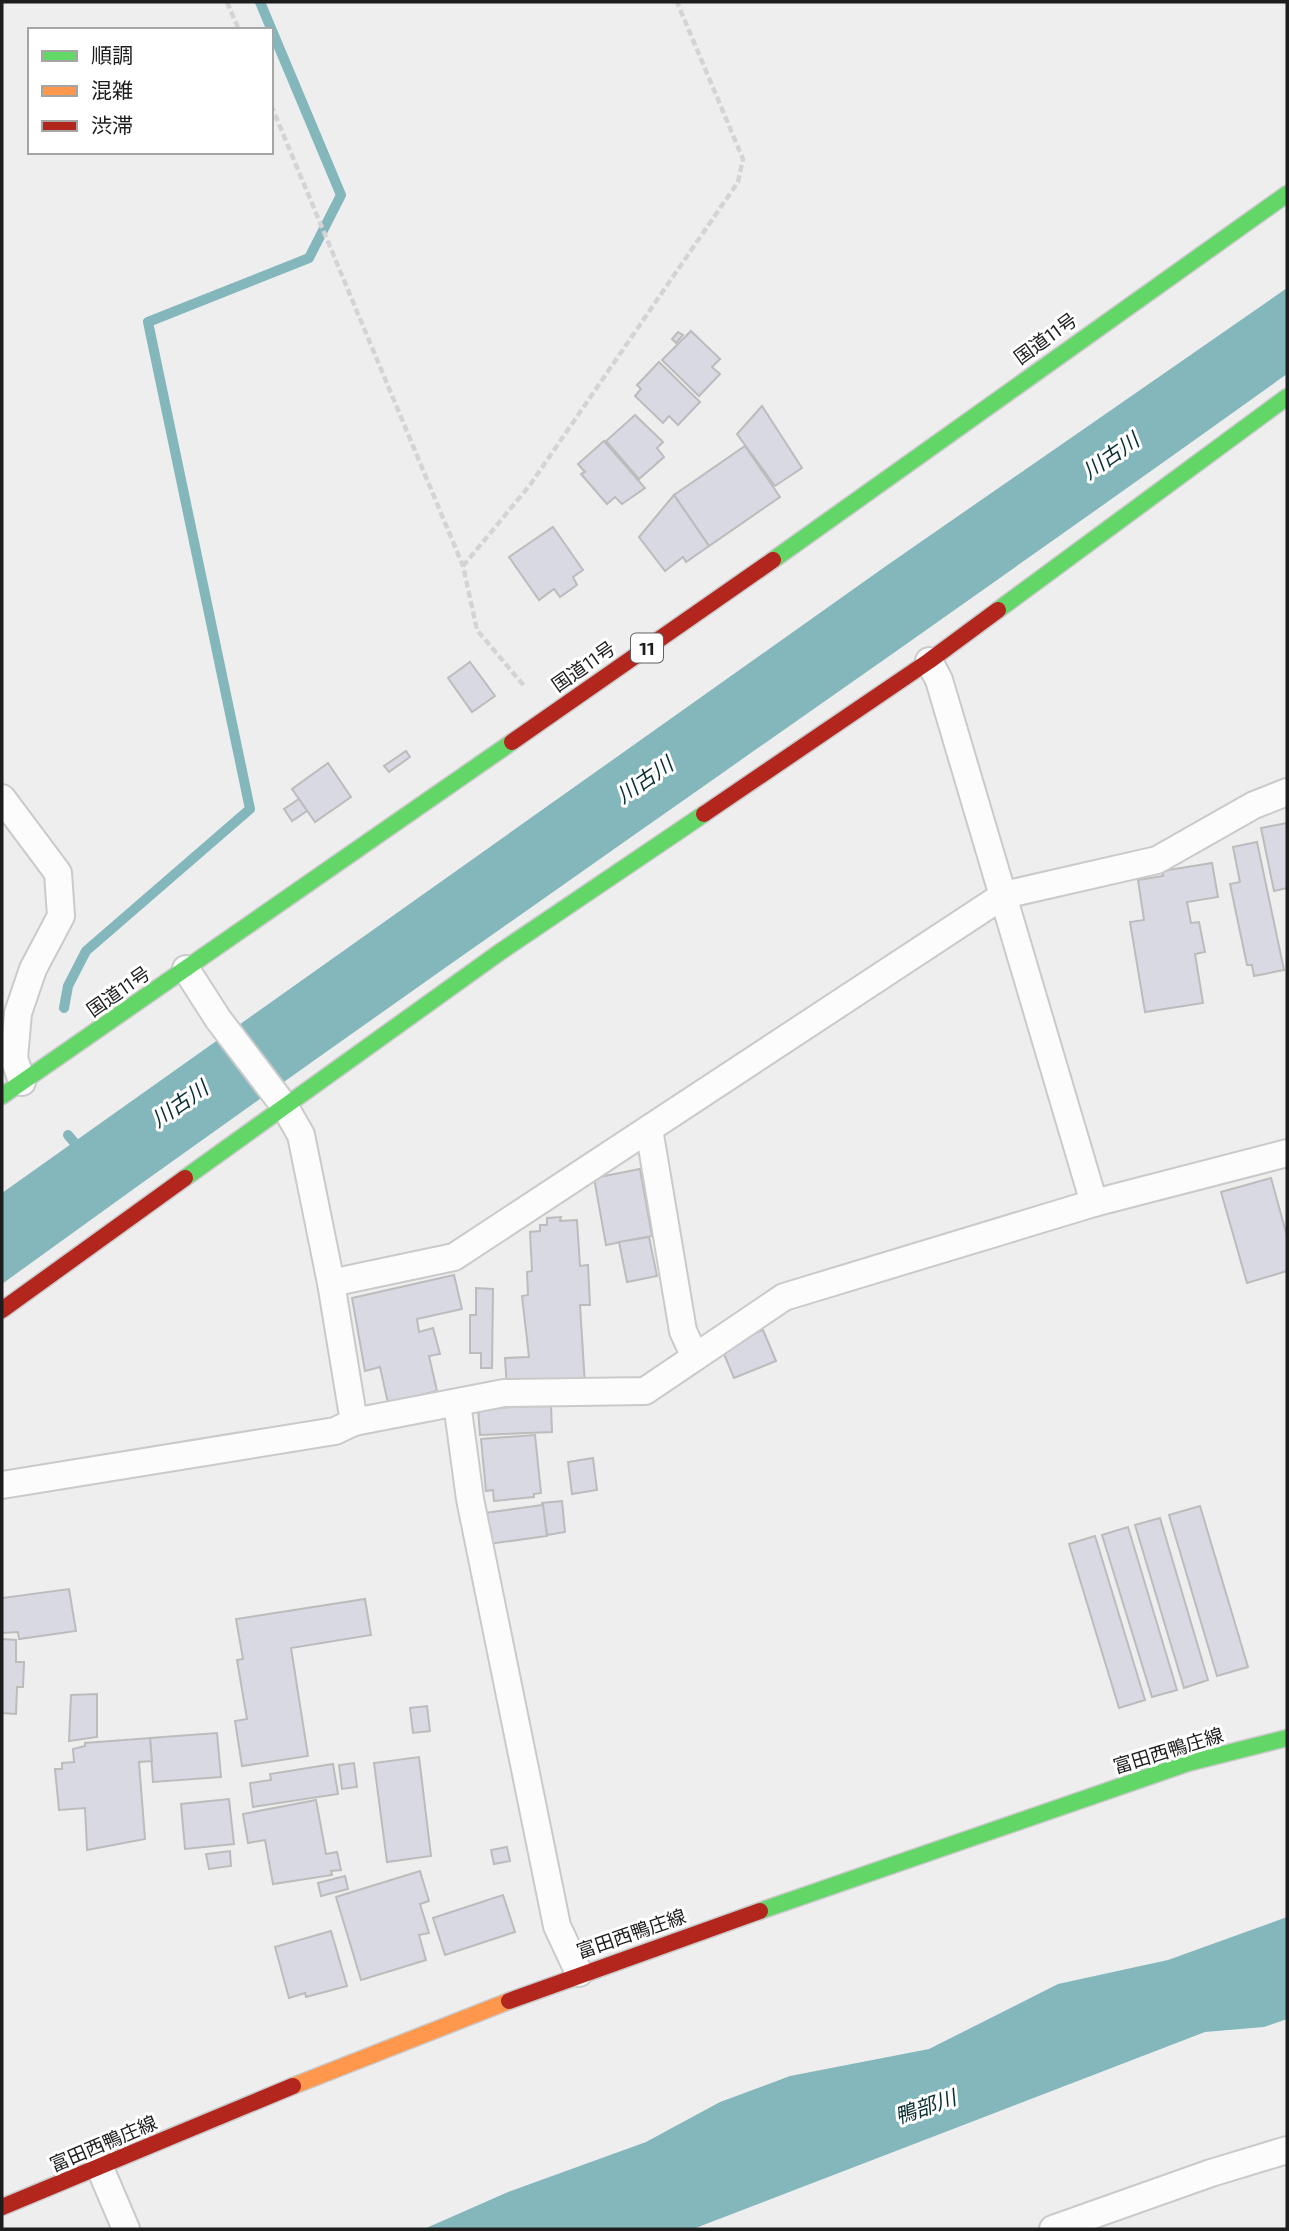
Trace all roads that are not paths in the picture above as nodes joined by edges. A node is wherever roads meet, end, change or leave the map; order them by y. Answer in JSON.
{"nodes":[{"id":1,"x":1287,"y":194,"type":"edge"},
{"id":2,"x":1287,"y":397,"type":"edge"},
{"id":3,"x":929,"y":661,"type":"junction"},
{"id":4,"x":1287,"y":792,"type":"edge"},
{"id":5,"x":2,"y":798,"type":"edge"},
{"id":6,"x":1004,"y":895,"type":"junction"},
{"id":7,"x":186,"y":969,"type":"junction"},
{"id":8,"x":12,"y":1089,"type":"edge"},
{"id":9,"x":281,"y":1102,"type":"junction"},
{"id":10,"x":649,"y":1129,"type":"junction"},
{"id":11,"x":1287,"y":1153,"type":"edge"},
{"id":12,"x":1094,"y":1203,"type":"junction"},
{"id":13,"x":331,"y":1283,"type":"junction"},
{"id":14,"x":2,"y":1310,"type":"edge"},
{"id":15,"x":695,"y":1357,"type":"junction"},
{"id":16,"x":457,"y":1403,"type":"junction"},
{"id":17,"x":354,"y":1423,"type":"junction"},
{"id":18,"x":2,"y":1485,"type":"edge"},
{"id":19,"x":1287,"y":1738,"type":"edge"},
{"id":20,"x":579,"y":1973,"type":"junction"},
{"id":21,"x":1287,"y":2150,"type":"edge"},
{"id":22,"x":100,"y":2168,"type":"junction"},
{"id":23,"x":2,"y":2207,"type":"edge"},
{"id":24,"x":126,"y":2229,"type":"edge"},
{"id":25,"x":1054,"y":2229,"type":"edge"}],
"edges":[{"from":1,"to":7,"type":"main road","name":"国道11号","number":"11"},
{"from":2,"to":3,"type":"main road"},
{"from":3,"to":6,"type":"street"},
{"from":3,"to":9,"type":"main road"},
{"from":4,"to":6,"type":"street"},
{"from":5,"to":8,"type":"street"},
{"from":6,"to":10,"type":"street"},
{"from":6,"to":12,"type":"street"},
{"from":7,"to":8,"type":"main road","name":"国道11号","number":"11"},
{"from":7,"to":9,"type":"street"},
{"from":9,"to":13,"type":"street"},
{"from":9,"to":14,"type":"main road"},
{"from":10,"to":13,"type":"street"},
{"from":10,"to":15,"type":"street"},
{"from":11,"to":12,"type":"street"},
{"from":12,"to":15,"type":"street"},
{"from":13,"to":17,"type":"street"},
{"from":15,"to":16,"type":"street"},
{"from":16,"to":17,"type":"street"},
{"from":16,"to":20,"type":"street"},
{"from":17,"to":18,"type":"street"},
{"from":19,"to":20,"type":"main road","name":"富田西鴨庄線"},
{"from":20,"to":22,"type":"main road","name":"富田西鴨庄線"},
{"from":21,"to":25,"type":"street"},
{"from":22,"to":23,"type":"main road","name":"富田西鴨庄線"},
{"from":22,"to":24,"type":"street"}]}
